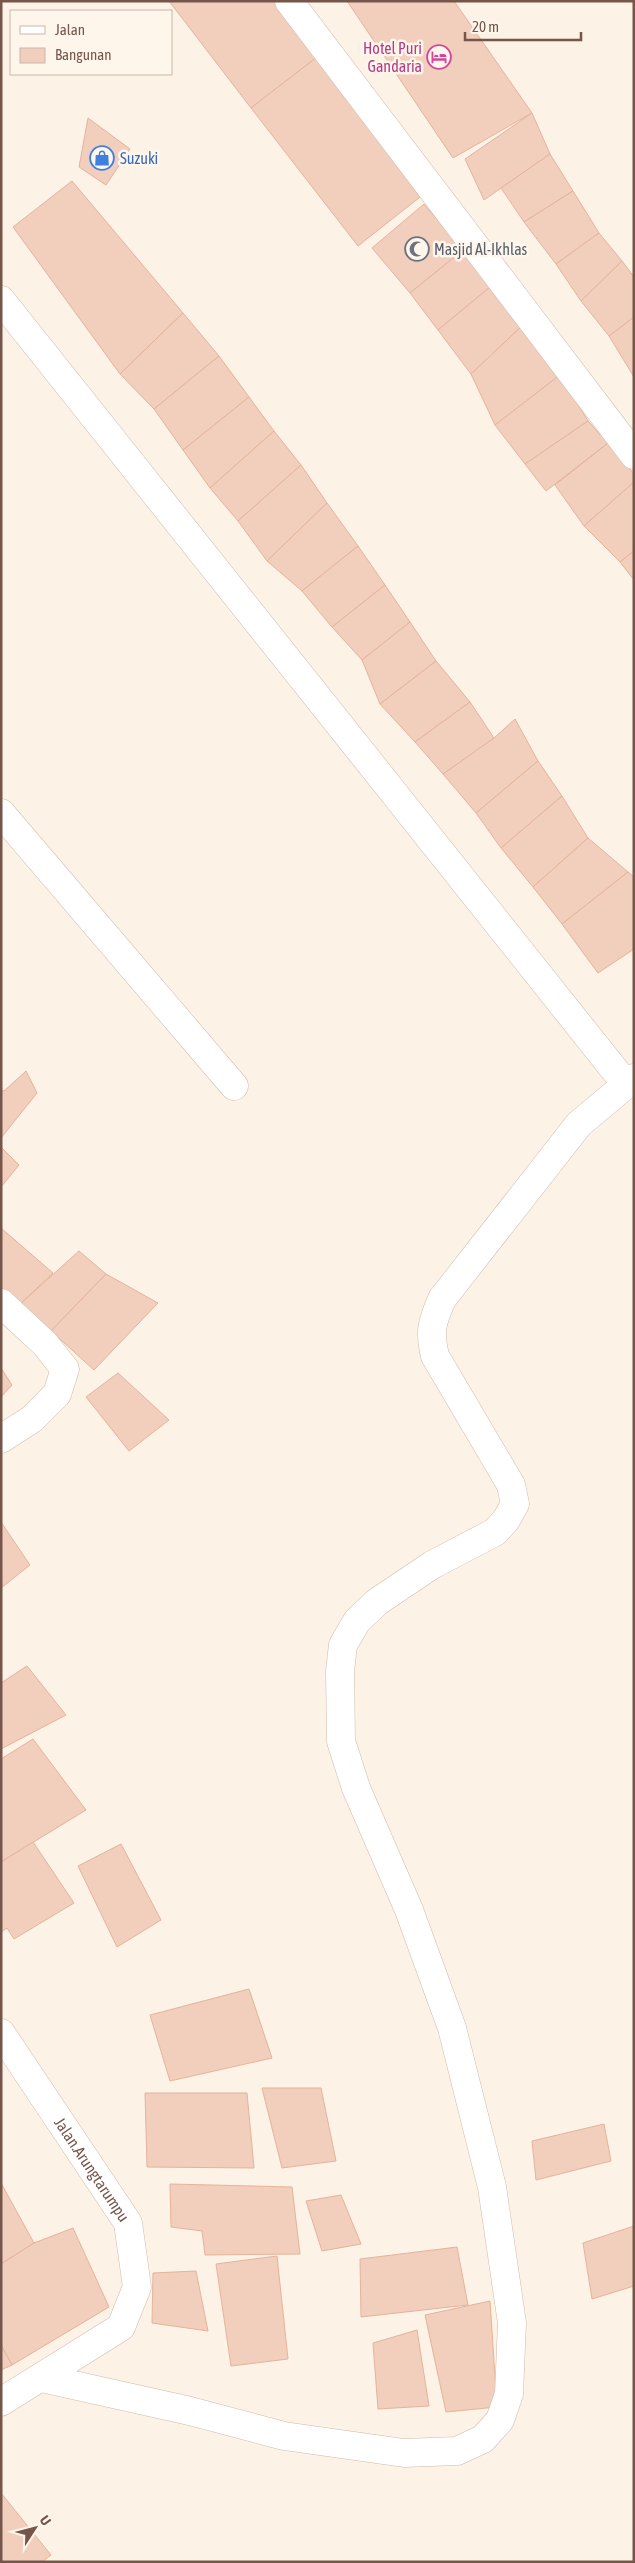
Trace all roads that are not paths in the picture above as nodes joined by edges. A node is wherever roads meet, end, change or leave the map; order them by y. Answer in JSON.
{"nodes":[{"id":1,"x":289,"y":1,"type":"edge"},
{"id":2,"x":1,"y":300,"type":"edge"},
{"id":3,"x":634,"y":455,"type":"edge"},
{"id":4,"x":1,"y":813,"type":"edge"},
{"id":5,"x":629,"y":1080,"type":"edge"},
{"id":6,"x":234,"y":1086,"type":"dead end"},
{"id":7,"x":1,"y":1303,"type":"edge"},
{"id":8,"x":1,"y":1440,"type":"edge"},
{"id":9,"x":1,"y":2033,"type":"edge"},
{"id":10,"x":42,"y":2378,"type":"junction"},
{"id":11,"x":1,"y":2402,"type":"edge"}],
"edges":[{"from":1,"to":3,"type":"street"},
{"from":2,"to":5,"type":"street"},
{"from":4,"to":6,"type":"street"},
{"from":5,"to":10,"type":"street"},
{"from":7,"to":8,"type":"street"},
{"from":9,"to":10,"type":"street","name":"Jalan.Arungtarumpu"},
{"from":10,"to":11,"type":"street","name":"Jalan.Arungtarumpu"}]}
